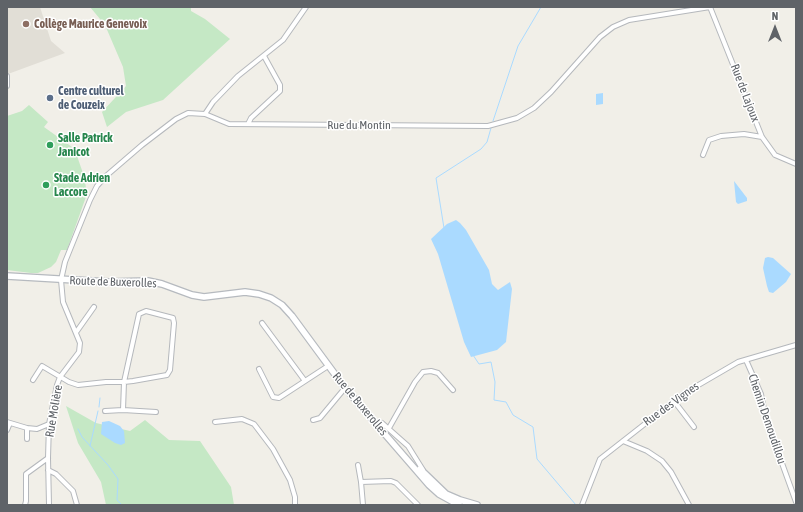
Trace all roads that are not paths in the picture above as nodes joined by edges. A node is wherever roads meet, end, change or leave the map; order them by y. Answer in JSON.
{"nodes":[{"id":1,"x":306,"y":7,"type":"edge"},
{"id":2,"x":709,"y":7,"type":"edge"},
{"id":3,"x":264,"y":56,"type":"junction"},
{"id":4,"x":7,"y":76,"type":"edge"},
{"id":5,"x":7,"y":86,"type":"edge"},
{"id":6,"x":205,"y":114,"type":"junction"},
{"id":7,"x":248,"y":124,"type":"junction"},
{"id":8,"x":762,"y":137,"type":"junction"},
{"id":9,"x":703,"y":155,"type":"dead end"},
{"id":10,"x":796,"y":164,"type":"edge"},
{"id":11,"x":7,"y":276,"type":"edge"},
{"id":12,"x":61,"y":280,"type":"junction"},
{"id":13,"x":94,"y":307,"type":"dead end"},
{"id":14,"x":262,"y":323,"type":"dead end"},
{"id":15,"x":77,"y":331,"type":"junction"},
{"id":16,"x":796,"y":345,"type":"edge"},
{"id":17,"x":746,"y":360,"type":"junction"},
{"id":18,"x":328,"y":366,"type":"junction"},
{"id":19,"x":259,"y":369,"type":"dead end"},
{"id":20,"x":60,"y":377,"type":"junction"},
{"id":21,"x":33,"y":380,"type":"dead end"},
{"id":22,"x":306,"y":381,"type":"junction"},
{"id":23,"x":124,"y":382,"type":"junction"},
{"id":24,"x":345,"y":388,"type":"junction"},
{"id":25,"x":453,"y":390,"type":"dead end"},
{"id":26,"x":674,"y":401,"type":"junction"},
{"id":27,"x":123,"y":410,"type":"junction"},
{"id":28,"x":105,"y":411,"type":"dead end"},
{"id":29,"x":156,"y":412,"type":"dead end"},
{"id":30,"x":313,"y":420,"type":"dead end"},
{"id":31,"x":215,"y":422,"type":"dead end"},
{"id":32,"x":8,"y":423,"type":"edge"},
{"id":33,"x":382,"y":423,"type":"dead end"},
{"id":34,"x":49,"y":424,"type":"junction"},
{"id":35,"x":694,"y":427,"type":"dead end"},
{"id":36,"x":27,"y":428,"type":"junction"},
{"id":37,"x":389,"y":428,"type":"junction"},
{"id":38,"x":7,"y":430,"type":"edge"},
{"id":39,"x":400,"y":437,"type":"junction"},
{"id":40,"x":27,"y":439,"type":"dead end"},
{"id":41,"x":622,"y":441,"type":"junction"},
{"id":42,"x":393,"y":442,"type":"junction"},
{"id":43,"x":48,"y":458,"type":"junction"},
{"id":44,"x":358,"y":464,"type":"dead end"},
{"id":45,"x":48,"y":470,"type":"junction"},
{"id":46,"x":424,"y":474,"type":"junction"},
{"id":47,"x":361,"y":482,"type":"junction"},
{"id":48,"x":796,"y":502,"type":"edge"},
{"id":49,"x":457,"y":504,"type":"edge"},
{"id":50,"x":25,"y":505,"type":"edge"},
{"id":51,"x":49,"y":505,"type":"edge"},
{"id":52,"x":77,"y":505,"type":"edge"},
{"id":53,"x":295,"y":505,"type":"edge"},
{"id":54,"x":363,"y":505,"type":"edge"},
{"id":55,"x":418,"y":505,"type":"edge"},
{"id":56,"x":477,"y":505,"type":"edge"},
{"id":57,"x":582,"y":505,"type":"edge"},
{"id":58,"x":689,"y":505,"type":"edge"}],
"edges":[{"from":1,"to":3,"type":"street"},
{"from":2,"to":7,"type":"street","name":"Rue du Montin"},
{"from":2,"to":8,"type":"street","name":"Rue de Lajoux"},
{"from":3,"to":6,"type":"street"},
{"from":3,"to":7,"type":"street"},
{"from":4,"to":5,"type":"street"},
{"from":6,"to":7,"type":"street","name":"Rue du Montin"},
{"from":6,"to":12,"type":"street","name":"Rue du Montin"},
{"from":8,"to":9,"type":"street"},
{"from":8,"to":10,"type":"street","name":"Rue de Lajoux"},
{"from":11,"to":12,"type":"street","name":"Route de Buxerolles"},
{"from":12,"to":15,"type":"street","name":"Rue Molière"},
{"from":12,"to":18,"type":"street","name":"Route de Buxerolles"},
{"from":13,"to":15,"type":"street"},
{"from":14,"to":22,"type":"street"},
{"from":15,"to":20,"type":"street","name":"Rue Molière"},
{"from":16,"to":17,"type":"street","name":"Rue des Vignes"},
{"from":17,"to":26,"type":"street","name":"Rue des Vignes"},
{"from":17,"to":48,"type":"street","name":"Chemin Demoudillou"},
{"from":18,"to":22,"type":"street"},
{"from":18,"to":24,"type":"street","name":"Rue de Buxerolles"},
{"from":19,"to":22,"type":"street"},
{"from":20,"to":21,"type":"street"},
{"from":20,"to":23,"type":"street"},
{"from":20,"to":34,"type":"street","name":"Rue Molière"},
{"from":23,"to":23,"type":"street"},
{"from":23,"to":27,"type":"street"},
{"from":24,"to":30,"type":"street"},
{"from":24,"to":42,"type":"street","name":"Rue de Buxerolles"},
{"from":25,"to":37,"type":"street"},
{"from":26,"to":35,"type":"street"},
{"from":26,"to":41,"type":"street","name":"Rue des Vignes"},
{"from":27,"to":28,"type":"street"},
{"from":27,"to":29,"type":"street"},
{"from":31,"to":53,"type":"street"},
{"from":32,"to":36,"type":"street"},
{"from":32,"to":38,"type":"street"},
{"from":33,"to":37,"type":"street"},
{"from":34,"to":36,"type":"street"},
{"from":34,"to":43,"type":"street","name":"Rue Molière"},
{"from":36,"to":40,"type":"street"},
{"from":37,"to":39,"type":"street"},
{"from":39,"to":42,"type":"street"},
{"from":39,"to":46,"type":"street"},
{"from":41,"to":57,"type":"street","name":"Rue des Vignes"},
{"from":41,"to":58,"type":"street"},
{"from":42,"to":46,"type":"street","name":"Rue de Buxerolles"},
{"from":42,"to":49,"type":"street","name":"Rue de Buxerolles"},
{"from":43,"to":45,"type":"street","name":"Rue Molière"},
{"from":43,"to":50,"type":"street"},
{"from":44,"to":47,"type":"street"},
{"from":45,"to":51,"type":"street","name":"Rue Molière"},
{"from":45,"to":52,"type":"street"},
{"from":46,"to":49,"type":"street","name":"Rue de Buxerolles"},
{"from":47,"to":54,"type":"street"},
{"from":47,"to":55,"type":"street"},
{"from":49,"to":56,"type":"street","name":"Rue de Buxerolles"}]}
